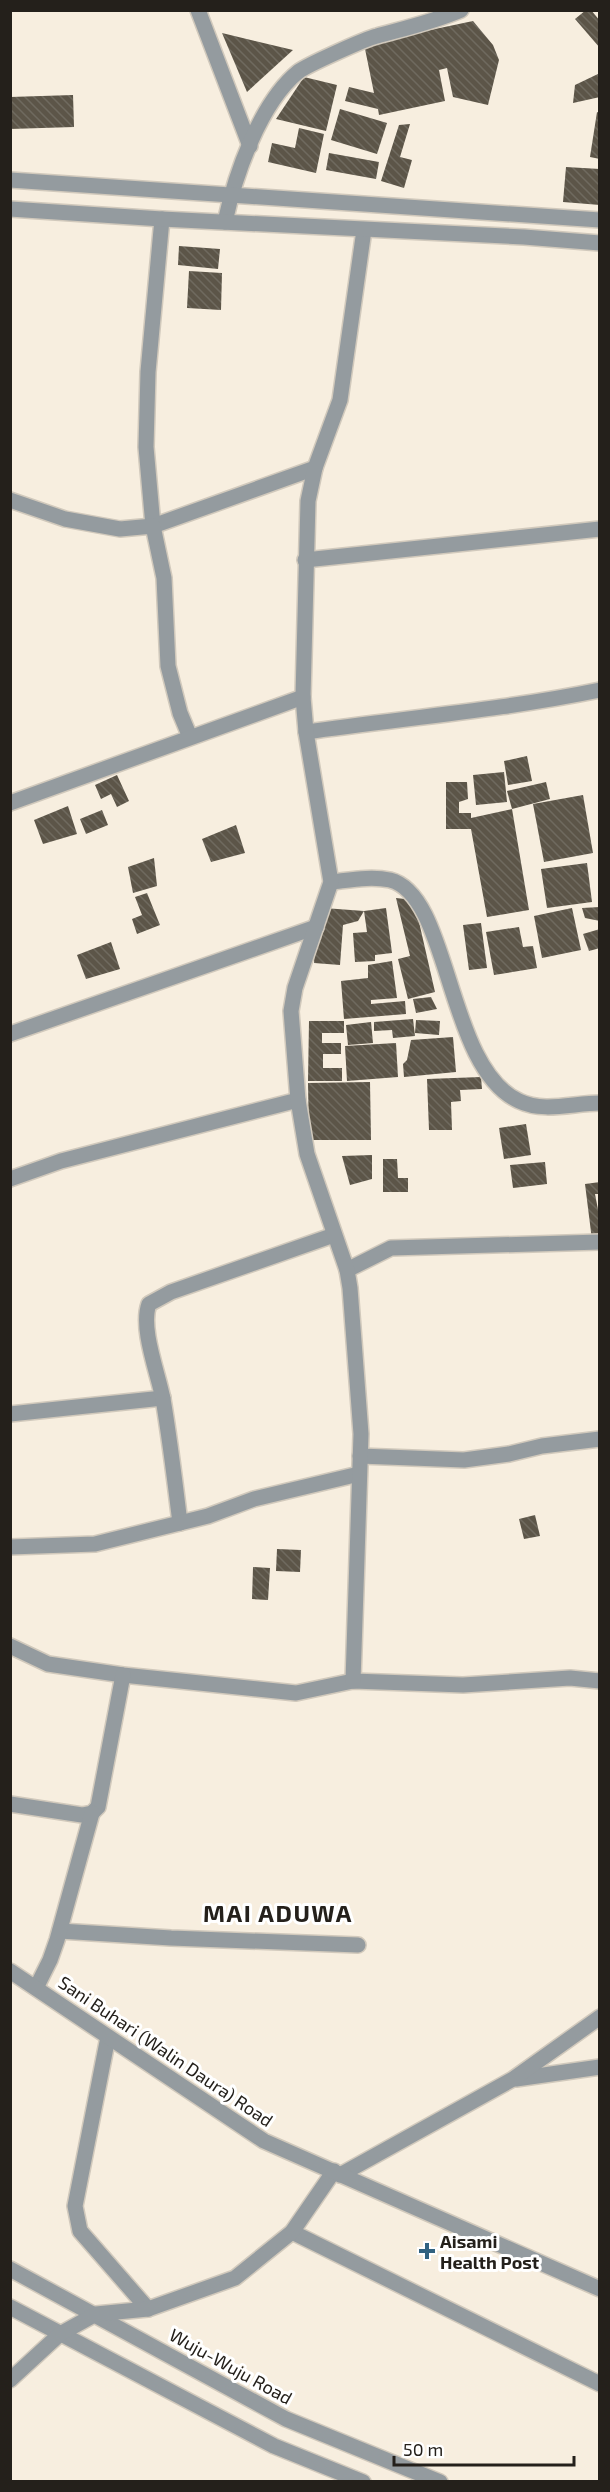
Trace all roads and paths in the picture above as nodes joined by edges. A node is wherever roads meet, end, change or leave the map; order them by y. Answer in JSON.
{"nodes":[{"id":1,"x":198,"y":10,"type":"edge"},
{"id":2,"x":460,"y":10,"type":"edge"},
{"id":3,"x":250,"y":146,"type":"junction"},
{"id":4,"x":10,"y":180,"type":"edge"},
{"id":5,"x":231,"y":196,"type":"junction"},
{"id":6,"x":10,"y":209,"type":"edge"},
{"id":7,"x":162,"y":219,"type":"junction"},
{"id":8,"x":600,"y":220,"type":"edge"},
{"id":9,"x":225,"y":222,"type":"junction"},
{"id":10,"x":364,"y":230,"type":"junction"},
{"id":11,"x":600,"y":243,"type":"edge"},
{"id":12,"x":315,"y":468,"type":"junction"},
{"id":13,"x":10,"y":500,"type":"edge"},
{"id":14,"x":153,"y":526,"type":"junction"},
{"id":15,"x":600,"y":529,"type":"edge"},
{"id":16,"x":305,"y":560,"type":"junction"},
{"id":17,"x":600,"y":690,"type":"edge"},
{"id":18,"x":303,"y":697,"type":"junction"},
{"id":19,"x":306,"y":732,"type":"junction"},
{"id":20,"x":190,"y":737,"type":"junction"},
{"id":21,"x":10,"y":802,"type":"edge"},
{"id":22,"x":331,"y":882,"type":"junction"},
{"id":23,"x":316,"y":927,"type":"junction"},
{"id":24,"x":10,"y":1034,"type":"edge"},
{"id":25,"x":298,"y":1100,"type":"junction"},
{"id":26,"x":600,"y":1103,"type":"edge"},
{"id":27,"x":10,"y":1179,"type":"edge"},
{"id":28,"x":334,"y":1234,"type":"junction"},
{"id":29,"x":600,"y":1242,"type":"edge"},
{"id":30,"x":347,"y":1270,"type":"junction"},
{"id":31,"x":163,"y":1398,"type":"junction"},
{"id":32,"x":10,"y":1414,"type":"edge"},
{"id":33,"x":600,"y":1439,"type":"edge"},
{"id":34,"x":360,"y":1456,"type":"junction"},
{"id":35,"x":359,"y":1474,"type":"junction"},
{"id":36,"x":180,"y":1523,"type":"junction"},
{"id":37,"x":10,"y":1547,"type":"edge"},
{"id":38,"x":10,"y":1646,"type":"edge"},
{"id":39,"x":123,"y":1675,"type":"junction"},
{"id":40,"x":353,"y":1681,"type":"junction"},
{"id":41,"x":600,"y":1681,"type":"edge"},
{"id":42,"x":10,"y":1804,"type":"edge"},
{"id":43,"x":92,"y":1813,"type":"junction"},
{"id":44,"x":60,"y":1931,"type":"junction"},
{"id":45,"x":358,"y":1945,"type":"dead end"},
{"id":46,"x":10,"y":1971,"type":"edge"},
{"id":47,"x":36,"y":1988,"type":"junction"},
{"id":48,"x":600,"y":2017,"type":"edge"},
{"id":49,"x":108,"y":2037,"type":"junction"},
{"id":50,"x":600,"y":2067,"type":"edge"},
{"id":51,"x":513,"y":2079,"type":"junction"},
{"id":52,"x":337,"y":2173,"type":"junction"},
{"id":53,"x":292,"y":2232,"type":"junction"},
{"id":54,"x":10,"y":2269,"type":"edge"},
{"id":55,"x":600,"y":2289,"type":"edge"},
{"id":56,"x":10,"y":2307,"type":"edge"},
{"id":57,"x":148,"y":2309,"type":"junction"},
{"id":58,"x":96,"y":2314,"type":"junction"},
{"id":59,"x":60,"y":2334,"type":"junction"},
{"id":60,"x":10,"y":2380,"type":"edge"},
{"id":61,"x":600,"y":2384,"type":"edge"},
{"id":62,"x":363,"y":2481,"type":"edge"},
{"id":63,"x":440,"y":2481,"type":"edge"}],
"edges":[{"from":1,"to":3,"type":"street"},
{"from":2,"to":3,"type":"street"},
{"from":3,"to":5,"type":"street"},
{"from":4,"to":5,"type":"street"},
{"from":5,"to":8,"type":"street"},
{"from":5,"to":9,"type":"street"},
{"from":6,"to":7,"type":"street"},
{"from":7,"to":9,"type":"street"},
{"from":7,"to":14,"type":"street"},
{"from":9,"to":10,"type":"street"},
{"from":10,"to":11,"type":"street"},
{"from":10,"to":12,"type":"street"},
{"from":12,"to":14,"type":"street"},
{"from":12,"to":16,"type":"street"},
{"from":13,"to":14,"type":"street"},
{"from":14,"to":20,"type":"street"},
{"from":15,"to":16,"type":"street"},
{"from":16,"to":18,"type":"street"},
{"from":17,"to":19,"type":"street"},
{"from":18,"to":19,"type":"street"},
{"from":18,"to":20,"type":"street"},
{"from":19,"to":22,"type":"street"},
{"from":20,"to":21,"type":"street"},
{"from":22,"to":23,"type":"street"},
{"from":22,"to":26,"type":"street"},
{"from":23,"to":24,"type":"street"},
{"from":23,"to":25,"type":"street"},
{"from":25,"to":27,"type":"street"},
{"from":25,"to":28,"type":"street"},
{"from":28,"to":30,"type":"street"},
{"from":28,"to":31,"type":"street"},
{"from":29,"to":30,"type":"street"},
{"from":30,"to":34,"type":"street"},
{"from":31,"to":32,"type":"street"},
{"from":31,"to":36,"type":"street"},
{"from":33,"to":34,"type":"street"},
{"from":34,"to":35,"type":"street"},
{"from":35,"to":36,"type":"street"},
{"from":35,"to":40,"type":"street"},
{"from":36,"to":37,"type":"street"},
{"from":38,"to":39,"type":"street"},
{"from":39,"to":40,"type":"street"},
{"from":39,"to":43,"type":"street"},
{"from":40,"to":41,"type":"street"},
{"from":42,"to":43,"type":"street"},
{"from":43,"to":44,"type":"street"},
{"from":44,"to":45,"type":"street"},
{"from":44,"to":47,"type":"street"},
{"from":46,"to":47,"type":"street","name":"Sani Buhari (Walin Daura) Road"},
{"from":47,"to":49,"type":"street","name":"Sani Buhari (Walin Daura) Road"},
{"from":48,"to":51,"type":"street"},
{"from":49,"to":52,"type":"street","name":"Sani Buhari (Walin Daura) Road"},
{"from":49,"to":57,"type":"street"},
{"from":50,"to":51,"type":"street"},
{"from":51,"to":52,"type":"street"},
{"from":52,"to":53,"type":"street"},
{"from":52,"to":55,"type":"street","name":"Sani Buhari (Walin Daura) Road"},
{"from":53,"to":57,"type":"street"},
{"from":53,"to":61,"type":"street"},
{"from":54,"to":58,"type":"street","name":"Wuju-Wuju Road"},
{"from":56,"to":59,"type":"street"},
{"from":57,"to":58,"type":"street"},
{"from":58,"to":59,"type":"street"},
{"from":58,"to":63,"type":"street","name":"Wuju-Wuju Road"},
{"from":59,"to":60,"type":"street"},
{"from":59,"to":62,"type":"street"}]}
